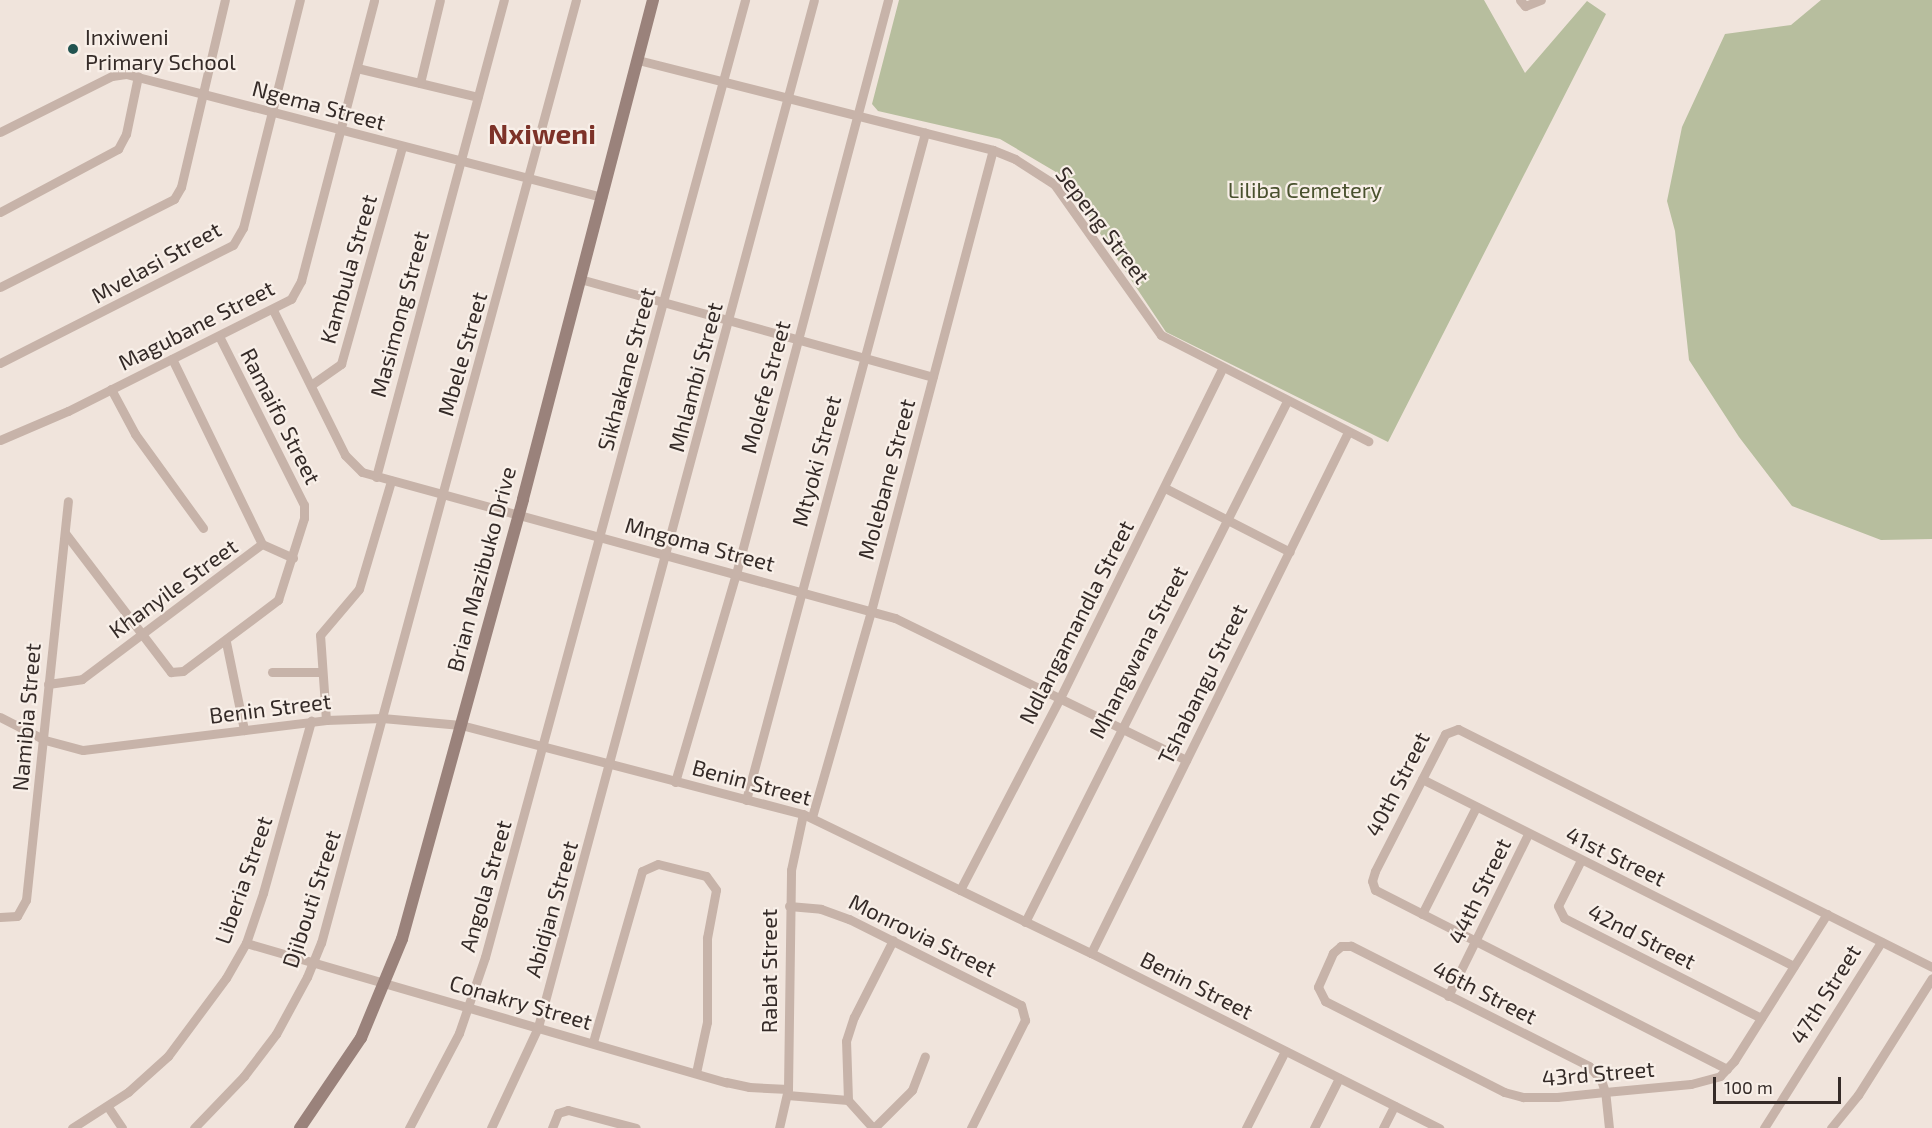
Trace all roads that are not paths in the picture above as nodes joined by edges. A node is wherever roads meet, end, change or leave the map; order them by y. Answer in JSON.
{"nodes":[{"id":1,"x":225,"y":0,"type":"edge"},
{"id":2,"x":300,"y":0,"type":"edge"},
{"id":3,"x":374,"y":0,"type":"edge"},
{"id":4,"x":440,"y":0,"type":"edge"},
{"id":5,"x":504,"y":0,"type":"edge"},
{"id":6,"x":576,"y":0,"type":"edge"},
{"id":7,"x":653,"y":0,"type":"edge"},
{"id":8,"x":745,"y":0,"type":"edge"},
{"id":9,"x":814,"y":0,"type":"edge"},
{"id":10,"x":888,"y":0,"type":"edge"},
{"id":11,"x":1520,"y":0,"type":"edge"},
{"id":12,"x":1541,"y":0,"type":"edge"},
{"id":13,"x":638,"y":60,"type":"junction"},
{"id":14,"x":357,"y":68,"type":"junction"},
{"id":15,"x":138,"y":76,"type":"junction"},
{"id":16,"x":420,"y":82,"type":"junction"},
{"id":17,"x":724,"y":82,"type":"junction"},
{"id":18,"x":202,"y":93,"type":"junction"},
{"id":19,"x":478,"y":98,"type":"junction"},
{"id":20,"x":788,"y":100,"type":"junction"},
{"id":21,"x":271,"y":112,"type":"junction"},
{"id":22,"x":855,"y":117,"type":"junction"},
{"id":23,"x":340,"y":129,"type":"junction"},
{"id":24,"x":0,"y":132,"type":"edge"},
{"id":25,"x":925,"y":133,"type":"junction"},
{"id":26,"x":402,"y":147,"type":"junction"},
{"id":27,"x":993,"y":150,"type":"junction"},
{"id":28,"x":462,"y":163,"type":"junction"},
{"id":29,"x":530,"y":179,"type":"junction"},
{"id":30,"x":602,"y":197,"type":"junction"},
{"id":31,"x":0,"y":212,"type":"edge"},
{"id":32,"x":580,"y":279,"type":"junction"},
{"id":33,"x":0,"y":287,"type":"edge"},
{"id":34,"x":664,"y":302,"type":"junction"},
{"id":35,"x":273,"y":310,"type":"junction"},
{"id":36,"x":731,"y":321,"type":"junction"},
{"id":37,"x":219,"y":336,"type":"junction"},
{"id":38,"x":799,"y":339,"type":"junction"},
{"id":39,"x":865,"y":358,"type":"junction"},
{"id":40,"x":172,"y":359,"type":"junction"},
{"id":41,"x":0,"y":363,"type":"edge"},
{"id":42,"x":1222,"y":369,"type":"junction"},
{"id":43,"x":933,"y":377,"type":"junction"},
{"id":44,"x":311,"y":385,"type":"junction"},
{"id":45,"x":111,"y":389,"type":"junction"},
{"id":46,"x":1287,"y":401,"type":"junction"},
{"id":47,"x":1348,"y":432,"type":"junction"},
{"id":48,"x":0,"y":440,"type":"edge"},
{"id":49,"x":1368,"y":441,"type":"dead end"},
{"id":50,"x":376,"y":477,"type":"junction"},
{"id":51,"x":391,"y":481,"type":"junction"},
{"id":52,"x":1165,"y":488,"type":"junction"},
{"id":53,"x":442,"y":495,"type":"junction"},
{"id":54,"x":68,"y":501,"type":"dead end"},
{"id":55,"x":518,"y":514,"type":"junction"},
{"id":56,"x":1227,"y":520,"type":"junction"},
{"id":57,"x":203,"y":528,"type":"dead end"},
{"id":58,"x":65,"y":533,"type":"junction"},
{"id":59,"x":600,"y":536,"type":"junction"},
{"id":60,"x":262,"y":544,"type":"junction"},
{"id":61,"x":1290,"y":552,"type":"junction"},
{"id":62,"x":666,"y":557,"type":"junction"},
{"id":63,"x":293,"y":558,"type":"junction"},
{"id":64,"x":736,"y":574,"type":"junction"},
{"id":65,"x":800,"y":591,"type":"junction"},
{"id":66,"x":871,"y":611,"type":"junction"},
{"id":67,"x":141,"y":635,"type":"junction"},
{"id":68,"x":226,"y":642,"type":"junction"},
{"id":69,"x":272,"y":672,"type":"dead end"},
{"id":70,"x":321,"y":672,"type":"junction"},
{"id":71,"x":48,"y":684,"type":"junction"},
{"id":72,"x":1059,"y":700,"type":"junction"},
{"id":73,"x":0,"y":717,"type":"edge"},
{"id":74,"x":382,"y":718,"type":"junction"},
{"id":75,"x":326,"y":720,"type":"junction"},
{"id":76,"x":311,"y":721,"type":"junction"},
{"id":77,"x":461,"y":725,"type":"junction"},
{"id":78,"x":244,"y":730,"type":"junction"},
{"id":79,"x":1120,"y":730,"type":"junction"},
{"id":80,"x":45,"y":740,"type":"junction"},
{"id":81,"x":544,"y":747,"type":"junction"},
{"id":82,"x":1186,"y":760,"type":"junction"},
{"id":83,"x":611,"y":764,"type":"junction"},
{"id":84,"x":1422,"y":779,"type":"junction"},
{"id":85,"x":675,"y":782,"type":"junction"},
{"id":86,"x":746,"y":800,"type":"junction"},
{"id":87,"x":1476,"y":807,"type":"junction"},
{"id":88,"x":808,"y":816,"type":"junction"},
{"id":89,"x":1528,"y":834,"type":"junction"},
{"id":90,"x":1581,"y":860,"type":"junction"},
{"id":91,"x":960,"y":890,"type":"junction"},
{"id":92,"x":789,"y":906,"type":"junction"},
{"id":93,"x":1422,"y":914,"type":"junction"},
{"id":94,"x":1827,"y":914,"type":"junction"},
{"id":95,"x":0,"y":917,"type":"edge"},
{"id":96,"x":1025,"y":922,"type":"junction"},
{"id":97,"x":893,"y":940,"type":"junction"},
{"id":98,"x":1476,"y":942,"type":"junction"},
{"id":99,"x":1881,"y":942,"type":"junction"},
{"id":100,"x":246,"y":944,"type":"junction"},
{"id":101,"x":1091,"y":953,"type":"junction"},
{"id":102,"x":314,"y":963,"type":"junction"},
{"id":103,"x":1794,"y":966,"type":"junction"},
{"id":104,"x":1932,"y":967,"type":"edge"},
{"id":105,"x":1932,"y":978,"type":"edge"},
{"id":106,"x":1318,"y":983,"type":"joint"},
{"id":107,"x":386,"y":984,"type":"junction"},
{"id":108,"x":1448,"y":996,"type":"junction"},
{"id":109,"x":468,"y":1008,"type":"junction"},
{"id":110,"x":1761,"y":1017,"type":"junction"},
{"id":111,"x":538,"y":1028,"type":"junction"},
{"id":112,"x":593,"y":1042,"type":"junction"},
{"id":113,"x":1285,"y":1051,"type":"junction"},
{"id":114,"x":925,"y":1056,"type":"dead end"},
{"id":115,"x":1727,"y":1069,"type":"junction"},
{"id":116,"x":696,"y":1073,"type":"junction"},
{"id":117,"x":1339,"y":1078,"type":"junction"},
{"id":118,"x":788,"y":1092,"type":"junction"},
{"id":119,"x":1605,"y":1092,"type":"junction"},
{"id":120,"x":848,"y":1100,"type":"junction"},
{"id":121,"x":1394,"y":1106,"type":"junction"},
{"id":122,"x":108,"y":1107,"type":"junction"},
{"id":123,"x":72,"y":1128,"type":"edge"},
{"id":124,"x":122,"y":1128,"type":"edge"},
{"id":125,"x":194,"y":1128,"type":"edge"},
{"id":126,"x":300,"y":1128,"type":"edge"},
{"id":127,"x":409,"y":1128,"type":"edge"},
{"id":128,"x":491,"y":1128,"type":"edge"},
{"id":129,"x":552,"y":1128,"type":"edge"},
{"id":130,"x":636,"y":1128,"type":"edge"},
{"id":131,"x":779,"y":1128,"type":"edge"},
{"id":132,"x":873,"y":1128,"type":"edge"},
{"id":133,"x":971,"y":1128,"type":"edge"},
{"id":134,"x":1246,"y":1128,"type":"edge"},
{"id":135,"x":1314,"y":1128,"type":"edge"},
{"id":136,"x":1383,"y":1128,"type":"edge"},
{"id":137,"x":1439,"y":1128,"type":"edge"},
{"id":138,"x":1609,"y":1128,"type":"edge"},
{"id":139,"x":1764,"y":1128,"type":"edge"},
{"id":140,"x":1831,"y":1128,"type":"edge"}],
"edges":[{"from":1,"to":18,"type":"street"},
{"from":2,"to":21,"type":"street","name":"Mvelasi Street"},
{"from":3,"to":14,"type":"street","name":"Magubane Street"},
{"from":4,"to":16,"type":"street"},
{"from":5,"to":19,"type":"street","name":"Masimong Street"},
{"from":6,"to":29,"type":"street","name":"Mbele Street"},
{"from":7,"to":13,"type":"street","name":"Brian Mazibuko Drive"},
{"from":8,"to":17,"type":"street","name":"Sikhakane Street"},
{"from":9,"to":20,"type":"street","name":"Mhlambi Street"},
{"from":10,"to":22,"type":"street","name":"Molefe Street"},
{"from":11,"to":12,"type":"street"},
{"from":13,"to":17,"type":"street","name":"Sepeng Street"},
{"from":13,"to":30,"type":"street","name":"Brian Mazibuko Drive"},
{"from":14,"to":16,"type":"street"},
{"from":14,"to":23,"type":"street","name":"Magubane Street"},
{"from":15,"to":18,"type":"street","name":"Ngema Street"},
{"from":15,"to":24,"type":"street","name":"Ngema Street"},
{"from":15,"to":31,"type":"street"},
{"from":16,"to":19,"type":"street"},
{"from":17,"to":20,"type":"street","name":"Sepeng Street"},
{"from":17,"to":34,"type":"street","name":"Sikhakane Street"},
{"from":18,"to":21,"type":"street","name":"Ngema Street"},
{"from":18,"to":33,"type":"street"},
{"from":19,"to":28,"type":"street","name":"Masimong Street"},
{"from":20,"to":22,"type":"street","name":"Sepeng Street"},
{"from":20,"to":36,"type":"street","name":"Mhlambi Street"},
{"from":21,"to":23,"type":"street","name":"Ngema Street"},
{"from":21,"to":41,"type":"street","name":"Mvelasi Street"},
{"from":22,"to":25,"type":"street","name":"Sepeng Street"},
{"from":22,"to":38,"type":"street","name":"Molefe Street"},
{"from":23,"to":26,"type":"street","name":"Ngema Street"},
{"from":23,"to":35,"type":"street","name":"Magubane Street"},
{"from":25,"to":27,"type":"street","name":"Sepeng Street"},
{"from":25,"to":39,"type":"street","name":"Mtyoki Street"},
{"from":26,"to":28,"type":"street","name":"Ngema Street"},
{"from":26,"to":44,"type":"street","name":"Kambula Street"},
{"from":27,"to":42,"type":"street","name":"Sepeng Street"},
{"from":27,"to":43,"type":"street","name":"Molebane Street"},
{"from":28,"to":29,"type":"street","name":"Ngema Street"},
{"from":28,"to":50,"type":"street","name":"Masimong Street"},
{"from":29,"to":30,"type":"street","name":"Ngema Street"},
{"from":29,"to":53,"type":"street","name":"Mbele Street"},
{"from":30,"to":32,"type":"street","name":"Brian Mazibuko Drive"},
{"from":32,"to":34,"type":"street"},
{"from":32,"to":55,"type":"street","name":"Brian Mazibuko Drive"},
{"from":34,"to":36,"type":"street"},
{"from":34,"to":59,"type":"street","name":"Sikhakane Street"},
{"from":35,"to":37,"type":"street","name":"Magubane Street"},
{"from":35,"to":44,"type":"street","name":"Mngoma Street"},
{"from":36,"to":38,"type":"street"},
{"from":36,"to":62,"type":"street","name":"Mhlambi Street"},
{"from":37,"to":40,"type":"street","name":"Magubane Street"},
{"from":37,"to":63,"type":"street","name":"Ramaifo Street"},
{"from":38,"to":39,"type":"street"},
{"from":38,"to":64,"type":"street","name":"Molefe Street"},
{"from":39,"to":43,"type":"street"},
{"from":39,"to":65,"type":"street","name":"Mtyoki Street"},
{"from":40,"to":45,"type":"street","name":"Magubane Street"},
{"from":40,"to":60,"type":"street","name":"Khanyile Street"},
{"from":42,"to":46,"type":"street","name":"Sepeng Street"},
{"from":42,"to":52,"type":"street","name":"Ndlangamandla Street"},
{"from":43,"to":66,"type":"street","name":"Molebane Street"},
{"from":44,"to":50,"type":"street","name":"Mngoma Street"},
{"from":45,"to":48,"type":"street","name":"Magubane Street"},
{"from":45,"to":57,"type":"street"},
{"from":46,"to":47,"type":"street","name":"Sepeng Street"},
{"from":46,"to":56,"type":"street","name":"Mhangwana Street"},
{"from":47,"to":49,"type":"street","name":"Sepeng Street"},
{"from":47,"to":61,"type":"street","name":"Tshabangu Street"},
{"from":50,"to":51,"type":"street","name":"Mngoma Street"},
{"from":51,"to":53,"type":"street","name":"Mngoma Street"},
{"from":51,"to":70,"type":"street"},
{"from":52,"to":56,"type":"street"},
{"from":52,"to":72,"type":"street","name":"Ndlangamandla Street"},
{"from":53,"to":55,"type":"street","name":"Mngoma Street"},
{"from":53,"to":74,"type":"street","name":"Mbele Street"},
{"from":54,"to":58,"type":"street","name":"Namibia Street"},
{"from":55,"to":59,"type":"street","name":"Mngoma Street"},
{"from":55,"to":77,"type":"street","name":"Brian Mazibuko Drive"},
{"from":56,"to":61,"type":"street"},
{"from":56,"to":79,"type":"street","name":"Mhangwana Street"},
{"from":58,"to":67,"type":"street","name":"Ramaifo Street"},
{"from":58,"to":71,"type":"street","name":"Namibia Street"},
{"from":59,"to":62,"type":"street","name":"Mngoma Street"},
{"from":59,"to":81,"type":"street","name":"Sikhakane Street"},
{"from":60,"to":63,"type":"street"},
{"from":60,"to":67,"type":"street","name":"Khanyile Street"},
{"from":61,"to":82,"type":"street","name":"Tshabangu Street"},
{"from":62,"to":64,"type":"street","name":"Mngoma Street"},
{"from":62,"to":83,"type":"street","name":"Mhlambi Street"},
{"from":63,"to":68,"type":"street","name":"Ramaifo Street"},
{"from":64,"to":65,"type":"street","name":"Mngoma Street"},
{"from":64,"to":85,"type":"street","name":"Molefe Street"},
{"from":65,"to":66,"type":"street","name":"Mngoma Street"},
{"from":65,"to":86,"type":"street","name":"Mtyoki Street"},
{"from":66,"to":72,"type":"street","name":"Mngoma Street"},
{"from":66,"to":88,"type":"street","name":"Molebane Street"},
{"from":67,"to":68,"type":"street","name":"Ramaifo Street"},
{"from":67,"to":71,"type":"street","name":"Khanyile Street"},
{"from":68,"to":78,"type":"street"},
{"from":69,"to":70,"type":"street"},
{"from":70,"to":75,"type":"street"},
{"from":71,"to":80,"type":"street","name":"Namibia Street"},
{"from":72,"to":79,"type":"street","name":"Mngoma Street"},
{"from":72,"to":91,"type":"street","name":"Ndlangamandla Street"},
{"from":73,"to":80,"type":"street","name":"Benin Street"},
{"from":74,"to":75,"type":"street","name":"Benin Street"},
{"from":74,"to":77,"type":"street","name":"Benin Street"},
{"from":74,"to":102,"type":"street","name":"Djibouti Street"},
{"from":75,"to":76,"type":"street","name":"Benin Street"},
{"from":76,"to":78,"type":"street","name":"Benin Street"},
{"from":76,"to":100,"type":"street","name":"Liberia Street"},
{"from":77,"to":81,"type":"street","name":"Benin Street"},
{"from":77,"to":107,"type":"street","name":"Brian Mazibuko Drive"},
{"from":78,"to":80,"type":"street","name":"Benin Street"},
{"from":79,"to":82,"type":"street","name":"Mngoma Street"},
{"from":79,"to":96,"type":"street","name":"Mhangwana Street"},
{"from":80,"to":95,"type":"street","name":"Namibia Street"},
{"from":81,"to":83,"type":"street","name":"Benin Street"},
{"from":81,"to":109,"type":"street","name":"Angola Street"},
{"from":82,"to":101,"type":"street","name":"Tshabangu Street"},
{"from":83,"to":85,"type":"street","name":"Benin Street"},
{"from":83,"to":111,"type":"street","name":"Abidjan Street"},
{"from":84,"to":87,"type":"street","name":"41st Street"},
{"from":84,"to":93,"type":"street","name":"40th Street"},
{"from":84,"to":94,"type":"street","name":"40th Street"},
{"from":85,"to":86,"type":"street","name":"Benin Street"},
{"from":86,"to":88,"type":"street","name":"Benin Street"},
{"from":87,"to":89,"type":"street","name":"41st Street"},
{"from":87,"to":93,"type":"street"},
{"from":88,"to":91,"type":"street","name":"Benin Street"},
{"from":88,"to":92,"type":"street","name":"Rabat Street"},
{"from":89,"to":90,"type":"street","name":"41st Street"},
{"from":89,"to":98,"type":"street","name":"44th Street"},
{"from":90,"to":103,"type":"street","name":"41st Street"},
{"from":90,"to":110,"type":"street","name":"42nd Street"},
{"from":91,"to":96,"type":"street","name":"Benin Street"},
{"from":92,"to":97,"type":"street","name":"Monrovia Street"},
{"from":92,"to":118,"type":"street","name":"Rabat Street"},
{"from":93,"to":98,"type":"street","name":"40th Street"},
{"from":94,"to":99,"type":"street","name":"40th Street"},
{"from":94,"to":103,"type":"street"},
{"from":96,"to":101,"type":"street","name":"Benin Street"},
{"from":97,"to":120,"type":"street"},
{"from":97,"to":133,"type":"street","name":"Monrovia Street"},
{"from":98,"to":108,"type":"street","name":"44th Street"},
{"from":98,"to":115,"type":"street","name":"40th Street"},
{"from":99,"to":104,"type":"street","name":"40th Street"},
{"from":99,"to":139,"type":"street","name":"47th Street"},
{"from":100,"to":102,"type":"street","name":"Conakry Street"},
{"from":100,"to":122,"type":"street","name":"Liberia Street"},
{"from":101,"to":113,"type":"street","name":"Benin Street"},
{"from":102,"to":107,"type":"street","name":"Conakry Street"},
{"from":102,"to":125,"type":"street","name":"Djibouti Street"},
{"from":103,"to":110,"type":"street"},
{"from":105,"to":140,"type":"street"},
{"from":106,"to":108,"type":"street","name":"46th Street"},
{"from":106,"to":119,"type":"street","name":"43rd Street"},
{"from":107,"to":109,"type":"street","name":"Conakry Street"},
{"from":107,"to":126,"type":"street","name":"Brian Mazibuko Drive"},
{"from":108,"to":119,"type":"street","name":"46th Street"},
{"from":109,"to":111,"type":"street","name":"Conakry Street"},
{"from":109,"to":127,"type":"street","name":"Angola Street"},
{"from":110,"to":115,"type":"street"},
{"from":111,"to":112,"type":"street","name":"Conakry Street"},
{"from":111,"to":128,"type":"street","name":"Abidjan Street"},
{"from":112,"to":116,"type":"street","name":"Conakry Street"},
{"from":112,"to":116,"type":"street"},
{"from":113,"to":117,"type":"street","name":"Benin Street"},
{"from":113,"to":134,"type":"street"},
{"from":114,"to":132,"type":"street"},
{"from":115,"to":119,"type":"street","name":"43rd Street"},
{"from":116,"to":118,"type":"street","name":"Conakry Street"},
{"from":117,"to":121,"type":"street","name":"Benin Street"},
{"from":117,"to":135,"type":"street"},
{"from":118,"to":120,"type":"street","name":"Conakry Street"},
{"from":118,"to":131,"type":"street","name":"Rabat Street"},
{"from":119,"to":138,"type":"street","name":"46th Street"},
{"from":120,"to":132,"type":"street"},
{"from":121,"to":136,"type":"street"},
{"from":121,"to":137,"type":"street","name":"Benin Street"},
{"from":122,"to":123,"type":"street","name":"Liberia Street"},
{"from":122,"to":124,"type":"street"},
{"from":129,"to":130,"type":"street"}]}
